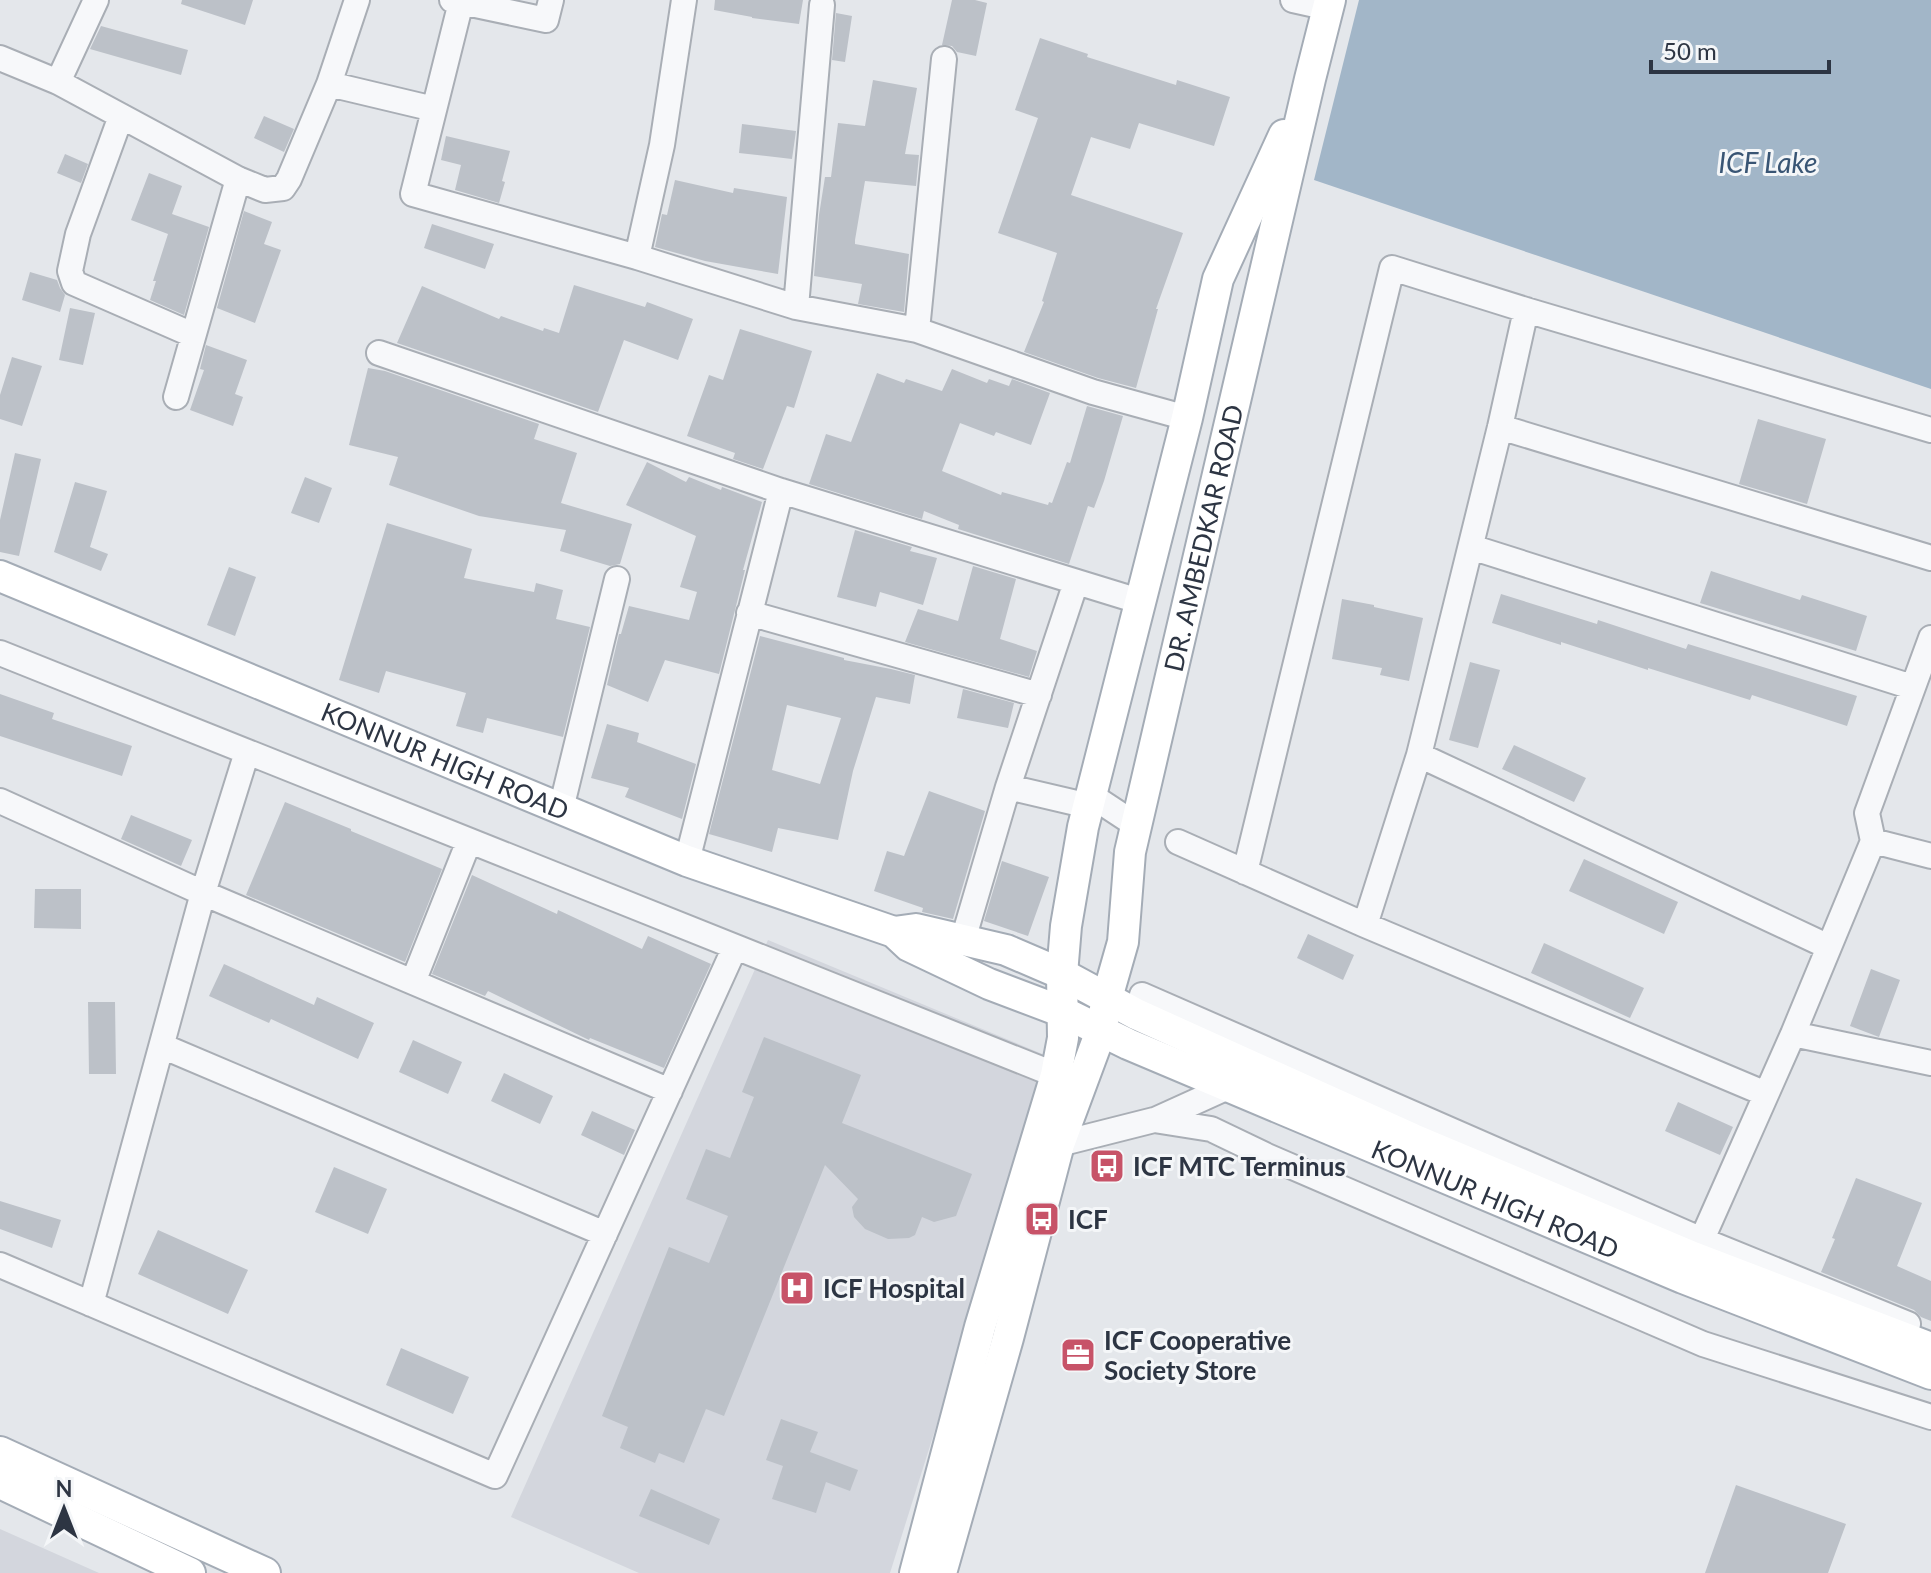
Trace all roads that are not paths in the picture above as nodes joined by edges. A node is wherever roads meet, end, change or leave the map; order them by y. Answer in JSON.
{"nodes":[{"id":1,"x":96,"y":0,"type":"edge"},
{"id":2,"x":357,"y":0,"type":"edge"},
{"id":3,"x":551,"y":0,"type":"edge"},
{"id":4,"x":684,"y":0,"type":"edge"},
{"id":5,"x":1293,"y":0,"type":"edge"},
{"id":6,"x":456,"y":1,"type":"edge"},
{"id":7,"x":1329,"y":4,"type":"edge"},
{"id":8,"x":822,"y":5,"type":"dead end"},
{"id":9,"x":0,"y":58,"type":"edge"},
{"id":10,"x":944,"y":59,"type":"dead end"},
{"id":11,"x":1310,"y":79,"type":"junction"},
{"id":12,"x":58,"y":82,"type":"junction"},
{"id":13,"x":329,"y":84,"type":"junction"},
{"id":14,"x":434,"y":109,"type":"junction"},
{"id":15,"x":121,"y":116,"type":"junction"},
{"id":16,"x":238,"y":179,"type":"junction"},
{"id":17,"x":637,"y":257,"type":"junction"},
{"id":18,"x":796,"y":307,"type":"junction"},
{"id":19,"x":1526,"y":310,"type":"junction"},
{"id":20,"x":917,"y":330,"type":"junction"},
{"id":21,"x":193,"y":335,"type":"junction"},
{"id":22,"x":379,"y":353,"type":"dead end"},
{"id":23,"x":176,"y":397,"type":"dead end"},
{"id":24,"x":1187,"y":418,"type":"junction"},
{"id":25,"x":1500,"y":427,"type":"junction"},
{"id":26,"x":1931,"y":430,"type":"edge"},
{"id":27,"x":781,"y":491,"type":"junction"},
{"id":28,"x":1471,"y":547,"type":"junction"},
{"id":29,"x":1931,"y":558,"type":"edge"},
{"id":30,"x":0,"y":576,"type":"edge"},
{"id":31,"x":617,"y":579,"type":"dead end"},
{"id":32,"x":1076,"y":582,"type":"junction"},
{"id":33,"x":1142,"y":602,"type":"junction"},
{"id":34,"x":749,"y":613,"type":"junction"},
{"id":35,"x":1931,"y":638,"type":"edge"},
{"id":36,"x":0,"y":653,"type":"edge"},
{"id":37,"x":1912,"y":687,"type":"junction"},
{"id":38,"x":1039,"y":695,"type":"junction"},
{"id":39,"x":247,"y":752,"type":"junction"},
{"id":40,"x":1419,"y":755,"type":"junction"},
{"id":41,"x":1008,"y":787,"type":"junction"},
{"id":42,"x":0,"y":801,"type":"edge"},
{"id":43,"x":1091,"y":801,"type":"junction"},
{"id":44,"x":561,"y":809,"type":"junction"},
{"id":45,"x":1136,"y":825,"type":"junction"},
{"id":46,"x":469,"y":841,"type":"junction"},
{"id":47,"x":1873,"y":841,"type":"junction"},
{"id":48,"x":1178,"y":842,"type":"dead end"},
{"id":49,"x":1931,"y":856,"type":"edge"},
{"id":50,"x":687,"y":861,"type":"junction"},
{"id":51,"x":1245,"y":872,"type":"junction"},
{"id":52,"x":203,"y":893,"type":"junction"},
{"id":53,"x":1365,"y":925,"type":"junction"},
{"id":54,"x":894,"y":932,"type":"junction"},
{"id":55,"x":963,"y":940,"type":"junction"},
{"id":56,"x":735,"y":947,"type":"junction"},
{"id":57,"x":1829,"y":947,"type":"junction"},
{"id":58,"x":1062,"y":974,"type":"junction"},
{"id":59,"x":413,"y":982,"type":"junction"},
{"id":60,"x":1142,"y":995,"type":"dead end"},
{"id":61,"x":1107,"y":998,"type":"junction"},
{"id":62,"x":1063,"y":1012,"type":"junction"},
{"id":63,"x":1101,"y":1031,"type":"junction"},
{"id":64,"x":1793,"y":1034,"type":"junction"},
{"id":65,"x":162,"y":1046,"type":"junction"},
{"id":66,"x":1931,"y":1063,"type":"edge"},
{"id":67,"x":1056,"y":1075,"type":"junction"},
{"id":68,"x":1230,"y":1086,"type":"junction"},
{"id":69,"x":670,"y":1091,"type":"junction"},
{"id":70,"x":1766,"y":1094,"type":"junction"},
{"id":71,"x":1154,"y":1120,"type":"junction"},
{"id":72,"x":1059,"y":1144,"type":"junction"},
{"id":73,"x":605,"y":1234,"type":"junction"},
{"id":74,"x":1693,"y":1258,"type":"junction"},
{"id":75,"x":0,"y":1265,"type":"edge"},
{"id":76,"x":91,"y":1304,"type":"junction"},
{"id":77,"x":1931,"y":1333,"type":"edge"},
{"id":78,"x":1931,"y":1348,"type":"edge"},
{"id":79,"x":1931,"y":1374,"type":"edge"},
{"id":80,"x":1931,"y":1417,"type":"edge"},
{"id":81,"x":0,"y":1452,"type":"edge"},
{"id":82,"x":0,"y":1483,"type":"edge"},
{"id":83,"x":190,"y":1573,"type":"edge"},
{"id":84,"x":265,"y":1573,"type":"edge"},
{"id":85,"x":915,"y":1573,"type":"edge"},
{"id":86,"x":941,"y":1573,"type":"edge"}],
"edges":[{"from":1,"to":12,"type":"street"},
{"from":2,"to":13,"type":"street"},
{"from":3,"to":6,"type":"street"},
{"from":4,"to":17,"type":"street"},
{"from":5,"to":7,"type":"street"},
{"from":6,"to":14,"type":"street"},
{"from":7,"to":11,"type":"main road","name":"DR. AMBEDKAR ROAD"},
{"from":8,"to":18,"type":"street"},
{"from":9,"to":12,"type":"street"},
{"from":10,"to":20,"type":"street"},
{"from":11,"to":24,"type":"main road","name":"DR. AMBEDKAR ROAD"},
{"from":11,"to":45,"type":"main road","name":"DR. AMBEDKAR ROAD"},
{"from":12,"to":15,"type":"street"},
{"from":13,"to":14,"type":"street"},
{"from":13,"to":16,"type":"street"},
{"from":14,"to":17,"type":"street"},
{"from":15,"to":16,"type":"street"},
{"from":15,"to":21,"type":"street"},
{"from":16,"to":21,"type":"street"},
{"from":17,"to":18,"type":"street"},
{"from":18,"to":20,"type":"street"},
{"from":19,"to":25,"type":"street"},
{"from":19,"to":26,"type":"street"},
{"from":19,"to":51,"type":"street"},
{"from":20,"to":24,"type":"street"},
{"from":21,"to":23,"type":"street"},
{"from":22,"to":27,"type":"street"},
{"from":24,"to":33,"type":"main road","name":"DR. AMBEDKAR ROAD"},
{"from":25,"to":28,"type":"street"},
{"from":25,"to":29,"type":"street"},
{"from":27,"to":32,"type":"street"},
{"from":27,"to":34,"type":"street"},
{"from":28,"to":37,"type":"street"},
{"from":28,"to":40,"type":"street"},
{"from":30,"to":44,"type":"main road","name":"KONNUR HIGH ROAD"},
{"from":31,"to":44,"type":"street"},
{"from":32,"to":33,"type":"street"},
{"from":32,"to":38,"type":"street"},
{"from":33,"to":43,"type":"main road","name":"DR. AMBEDKAR ROAD"},
{"from":34,"to":38,"type":"street"},
{"from":34,"to":50,"type":"street"},
{"from":35,"to":37,"type":"street"},
{"from":36,"to":39,"type":"street"},
{"from":37,"to":47,"type":"street"},
{"from":38,"to":41,"type":"street"},
{"from":39,"to":46,"type":"street"},
{"from":39,"to":52,"type":"street"},
{"from":40,"to":53,"type":"street"},
{"from":40,"to":57,"type":"street"},
{"from":41,"to":43,"type":"street"},
{"from":41,"to":55,"type":"street"},
{"from":42,"to":52,"type":"street"},
{"from":43,"to":45,"type":"street"},
{"from":43,"to":58,"type":"main road","name":"DR. AMBEDKAR ROAD"},
{"from":44,"to":50,"type":"main road","name":"KONNUR HIGH ROAD"},
{"from":45,"to":61,"type":"main road","name":"DR. AMBEDKAR ROAD"},
{"from":46,"to":56,"type":"street"},
{"from":46,"to":59,"type":"street"},
{"from":47,"to":49,"type":"street"},
{"from":47,"to":57,"type":"street"},
{"from":48,"to":51,"type":"street"},
{"from":50,"to":54,"type":"main road","name":"KONNUR HIGH ROAD"},
{"from":51,"to":53,"type":"street"},
{"from":52,"to":59,"type":"street"},
{"from":52,"to":65,"type":"street"},
{"from":53,"to":70,"type":"street"},
{"from":54,"to":55,"type":"main road","name":"KONNUR HIGH ROAD"},
{"from":54,"to":62,"type":"main road","name":"KONNUR HIGH ROAD"},
{"from":55,"to":58,"type":"main road","name":"KONNUR HIGH ROAD"},
{"from":56,"to":67,"type":"street"},
{"from":56,"to":69,"type":"street"},
{"from":57,"to":64,"type":"street"},
{"from":58,"to":61,"type":"main road","name":"KONNUR HIGH ROAD"},
{"from":58,"to":62,"type":"main road","name":"DR. AMBEDKAR ROAD"},
{"from":59,"to":69,"type":"street"},
{"from":60,"to":74,"type":"street"},
{"from":61,"to":63,"type":"main road","name":"DR. AMBEDKAR ROAD"},
{"from":61,"to":74,"type":"main road","name":"KONNUR HIGH ROAD"},
{"from":62,"to":63,"type":"main road","name":"KONNUR HIGH ROAD"},
{"from":62,"to":67,"type":"main road","name":"DR. AMBEDKAR ROAD"},
{"from":63,"to":68,"type":"main road","name":"KONNUR HIGH ROAD"},
{"from":63,"to":72,"type":"main road","name":"DR. AMBEDKAR ROAD"},
{"from":64,"to":66,"type":"street"},
{"from":64,"to":70,"type":"street"},
{"from":65,"to":73,"type":"street"},
{"from":65,"to":76,"type":"street"},
{"from":67,"to":85,"type":"main road","name":"DR. AMBEDKAR ROAD"},
{"from":68,"to":71,"type":"street"},
{"from":68,"to":74,"type":"main road","name":"KONNUR HIGH ROAD"},
{"from":69,"to":73,"type":"street"},
{"from":70,"to":74,"type":"street"},
{"from":71,"to":72,"type":"street"},
{"from":71,"to":80,"type":"street"},
{"from":72,"to":86,"type":"main road","name":"DR. AMBEDKAR ROAD"},
{"from":73,"to":76,"type":"street"},
{"from":74,"to":77,"type":"street"},
{"from":74,"to":78,"type":"main road"},
{"from":74,"to":79,"type":"main road","name":"KONNUR HIGH ROAD"},
{"from":75,"to":76,"type":"street"},
{"from":81,"to":84,"type":"main road"},
{"from":82,"to":83,"type":"main road"}]}
